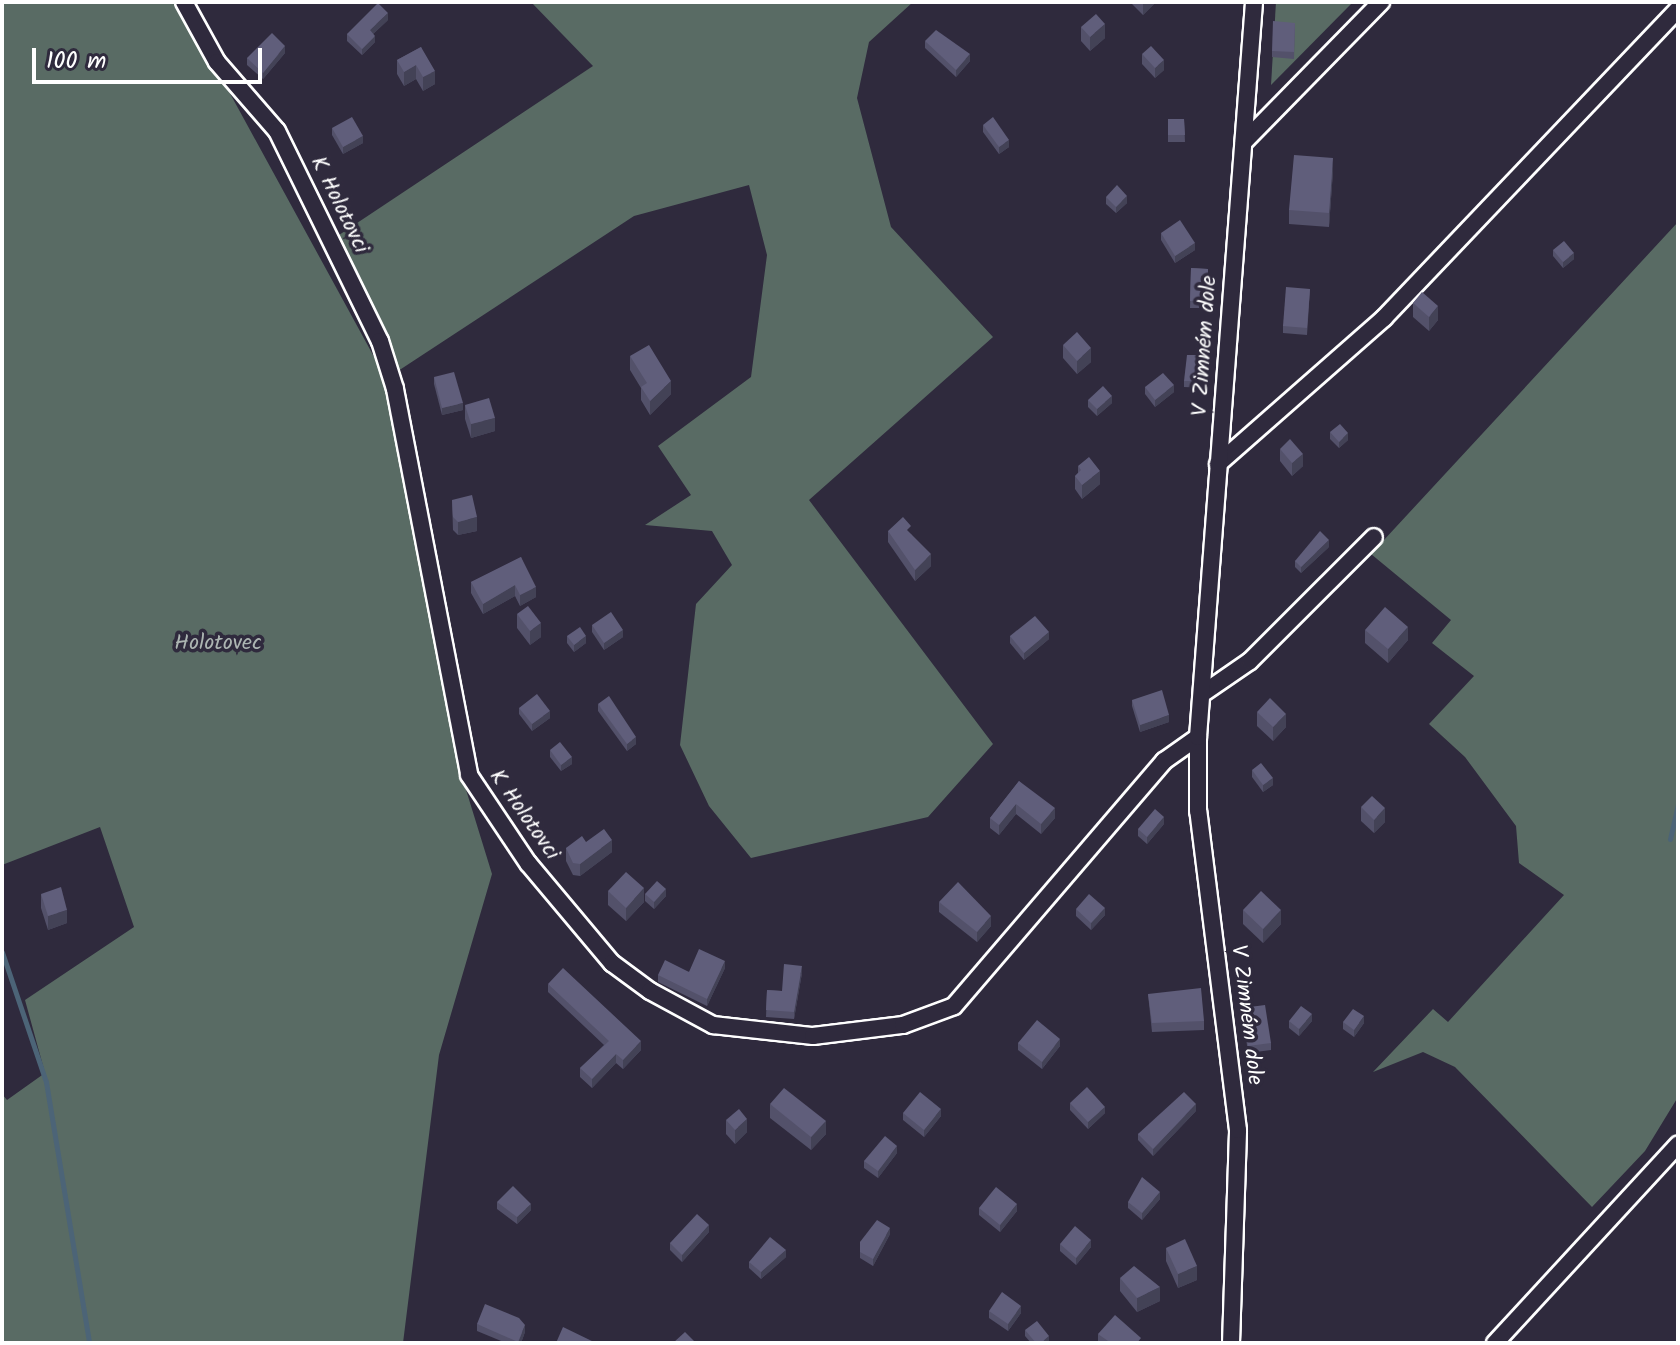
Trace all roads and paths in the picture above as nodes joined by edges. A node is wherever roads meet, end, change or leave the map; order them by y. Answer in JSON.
{"nodes":[{"id":1,"x":184,"y":2,"type":"edge"},
{"id":2,"x":1254,"y":2,"type":"edge"},
{"id":3,"x":1381,"y":2,"type":"edge"},
{"id":4,"x":1678,"y":9,"type":"edge"},
{"id":5,"x":1244,"y":142,"type":"junction"},
{"id":6,"x":1218,"y":464,"type":"junction"},
{"id":7,"x":1374,"y":537,"type":"dead end"},
{"id":8,"x":1202,"y":694,"type":"junction"},
{"id":9,"x":1198,"y":737,"type":"junction"},
{"id":10,"x":1678,"y":1145,"type":"edge"},
{"id":11,"x":1231,"y":1343,"type":"edge"},
{"id":12,"x":1495,"y":1343,"type":"edge"}],
"edges":[{"from":1,"to":9,"type":"street","name":"K Holotovci"},
{"from":2,"to":5,"type":"street","name":"V Zimném dole"},
{"from":3,"to":5,"type":"street"},
{"from":4,"to":6,"type":"street"},
{"from":5,"to":6,"type":"street","name":"V Zimném dole"},
{"from":6,"to":8,"type":"street","name":"V Zimném dole"},
{"from":7,"to":8,"type":"street"},
{"from":8,"to":9,"type":"street","name":"V Zimném dole"},
{"from":9,"to":11,"type":"street","name":"V Zimném dole"},
{"from":10,"to":12,"type":"street"}]}
